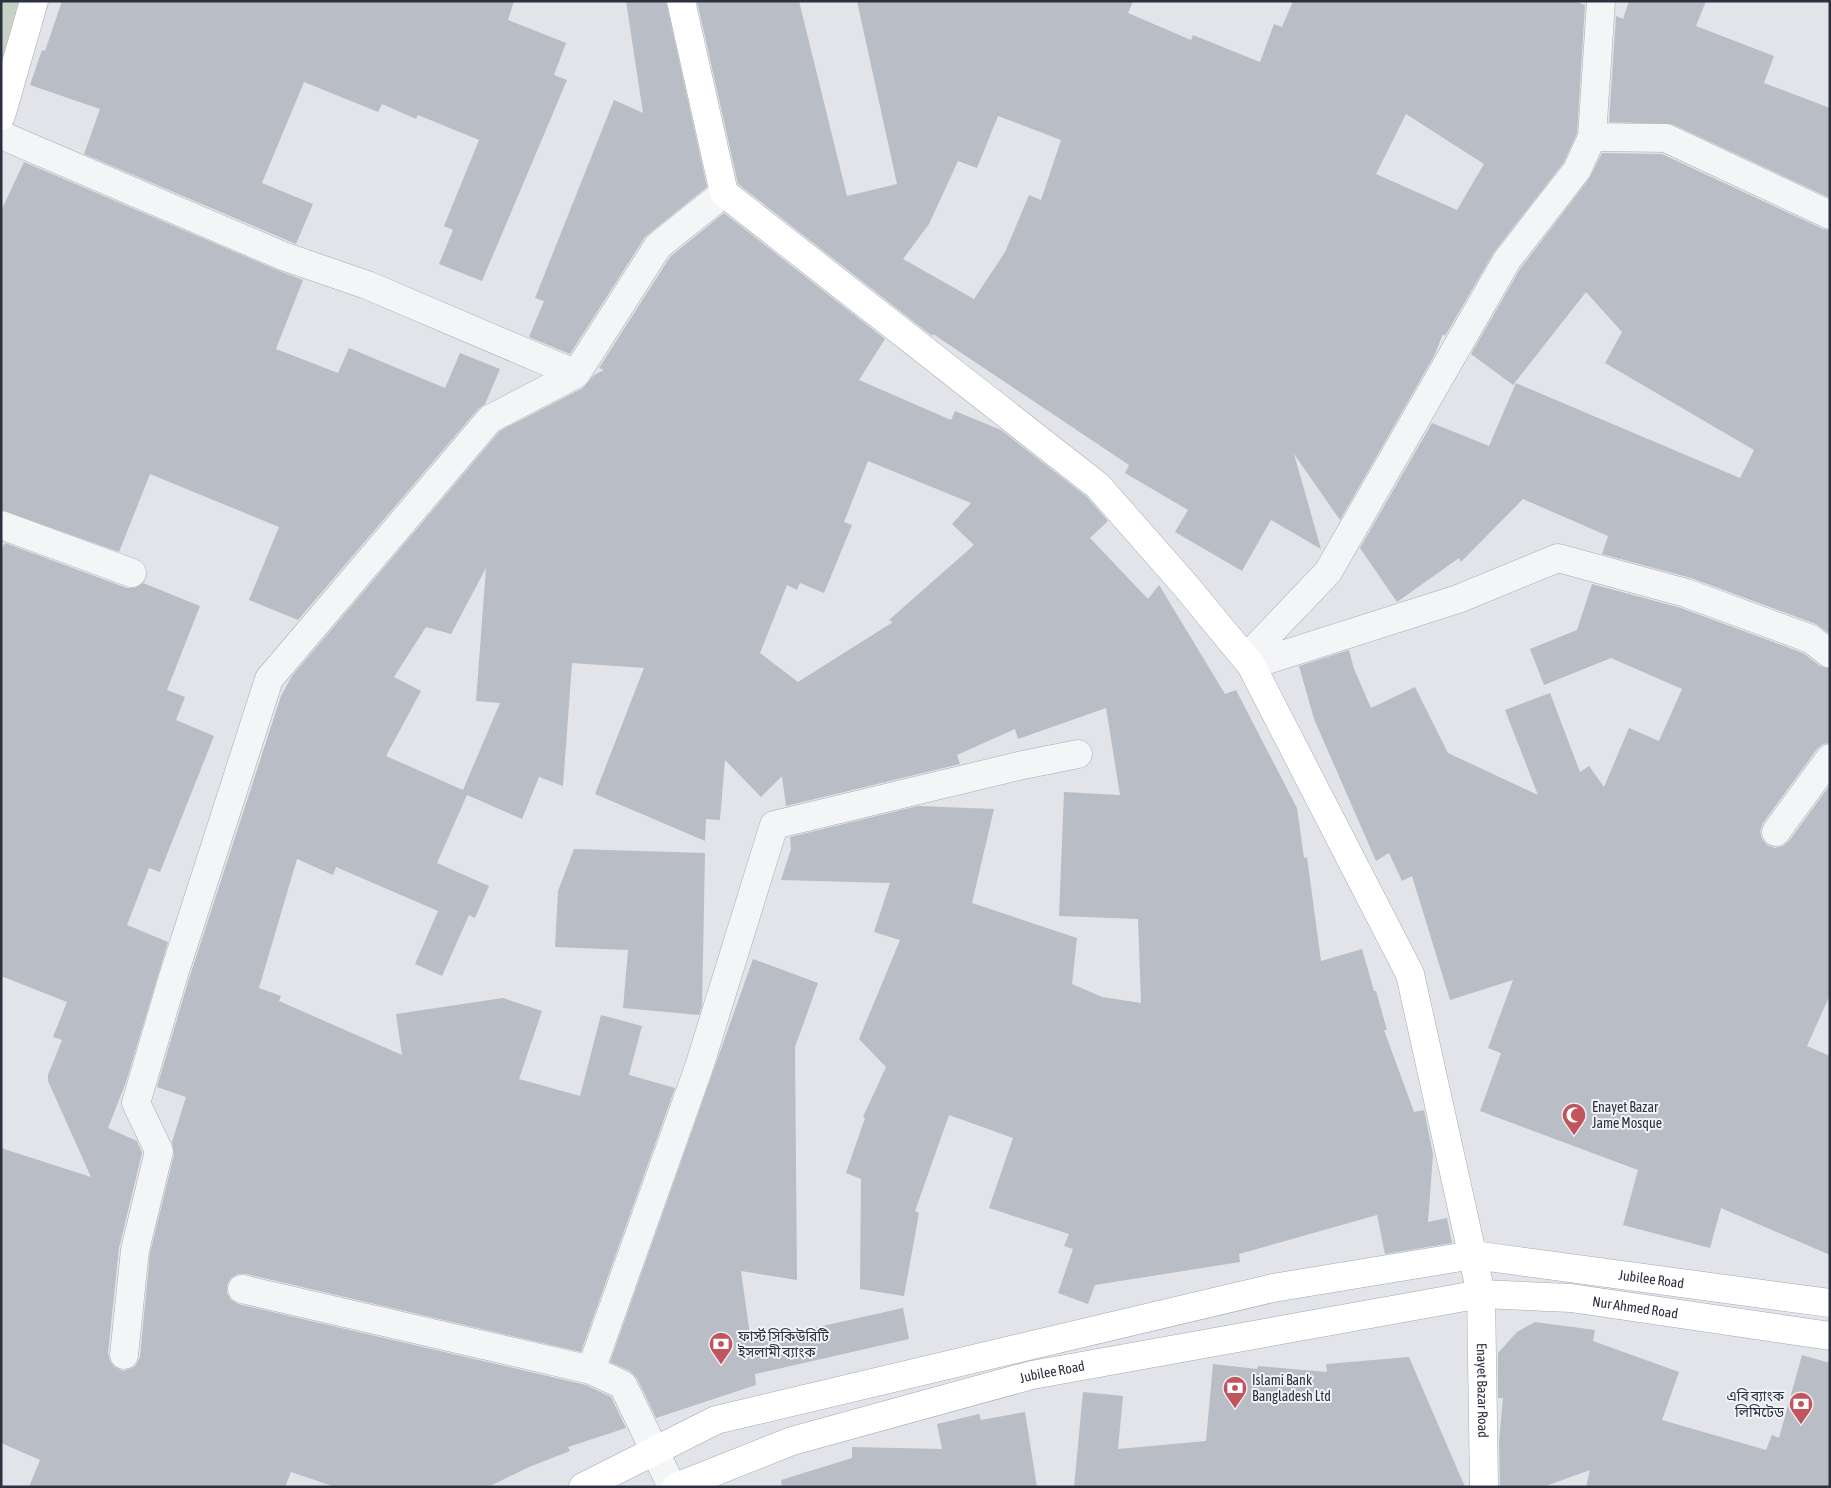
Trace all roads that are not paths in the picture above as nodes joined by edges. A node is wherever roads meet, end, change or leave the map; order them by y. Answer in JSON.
{"nodes":[{"id":1,"x":34,"y":1,"type":"edge"},
{"id":2,"x":681,"y":1,"type":"edge"},
{"id":3,"x":1601,"y":1,"type":"edge"},
{"id":4,"x":1,"y":116,"type":"edge"},
{"id":5,"x":1,"y":135,"type":"edge"},
{"id":6,"x":1592,"y":137,"type":"junction"},
{"id":7,"x":724,"y":193,"type":"junction"},
{"id":8,"x":1830,"y":215,"type":"edge"},
{"id":9,"x":576,"y":374,"type":"junction"},
{"id":10,"x":1,"y":525,"type":"edge"},
{"id":11,"x":132,"y":573,"type":"dead end"},
{"id":12,"x":1830,"y":654,"type":"edge"},
{"id":13,"x":1248,"y":661,"type":"junction"},
{"id":14,"x":1078,"y":754,"type":"dead end"},
{"id":15,"x":1830,"y":758,"type":"edge"},
{"id":16,"x":1776,"y":832,"type":"dead end"},
{"id":17,"x":1473,"y":1254,"type":"junction"},
{"id":18,"x":242,"y":1289,"type":"dead end"},
{"id":19,"x":1481,"y":1294,"type":"junction"},
{"id":20,"x":1439,"y":1300,"type":"joint"},
{"id":21,"x":1830,"y":1303,"type":"edge"},
{"id":22,"x":1830,"y":1336,"type":"edge"},
{"id":23,"x":124,"y":1355,"type":"dead end"},
{"id":24,"x":591,"y":1370,"type":"junction"},
{"id":25,"x":656,"y":1450,"type":"junction"},
{"id":26,"x":583,"y":1487,"type":"edge"},
{"id":27,"x":674,"y":1487,"type":"edge"},
{"id":28,"x":1484,"y":1487,"type":"edge"}],
"edges":[{"from":1,"to":4,"type":"main road"},
{"from":2,"to":7,"type":"main road"},
{"from":3,"to":6,"type":"street"},
{"from":5,"to":9,"type":"street"},
{"from":6,"to":8,"type":"street"},
{"from":6,"to":13,"type":"street"},
{"from":7,"to":9,"type":"street"},
{"from":7,"to":13,"type":"main road","name":"Enayet Bazar Road"},
{"from":9,"to":23,"type":"street"},
{"from":10,"to":11,"type":"street"},
{"from":12,"to":13,"type":"street"},
{"from":13,"to":17,"type":"main road","name":"Enayet Bazar Road"},
{"from":14,"to":24,"type":"street"},
{"from":15,"to":16,"type":"street"},
{"from":17,"to":19,"type":"main road","name":"Enayet Bazar Road"},
{"from":17,"to":21,"type":"main road","name":"Jubilee Road"},
{"from":17,"to":25,"type":"main road","name":"Jubilee Road"},
{"from":18,"to":24,"type":"street"},
{"from":19,"to":20,"type":"main road","name":"Nur Ahmed Road"},
{"from":19,"to":22,"type":"main road","name":"Nur Ahmed Road"},
{"from":19,"to":28,"type":"main road","name":"Enayet Bazar Road"},
{"from":20,"to":27,"type":"main road","name":"Jubilee Road"},
{"from":24,"to":25,"type":"street"},
{"from":25,"to":26,"type":"main road","name":"Jubilee Road"},
{"from":25,"to":27,"type":"street"}]}
